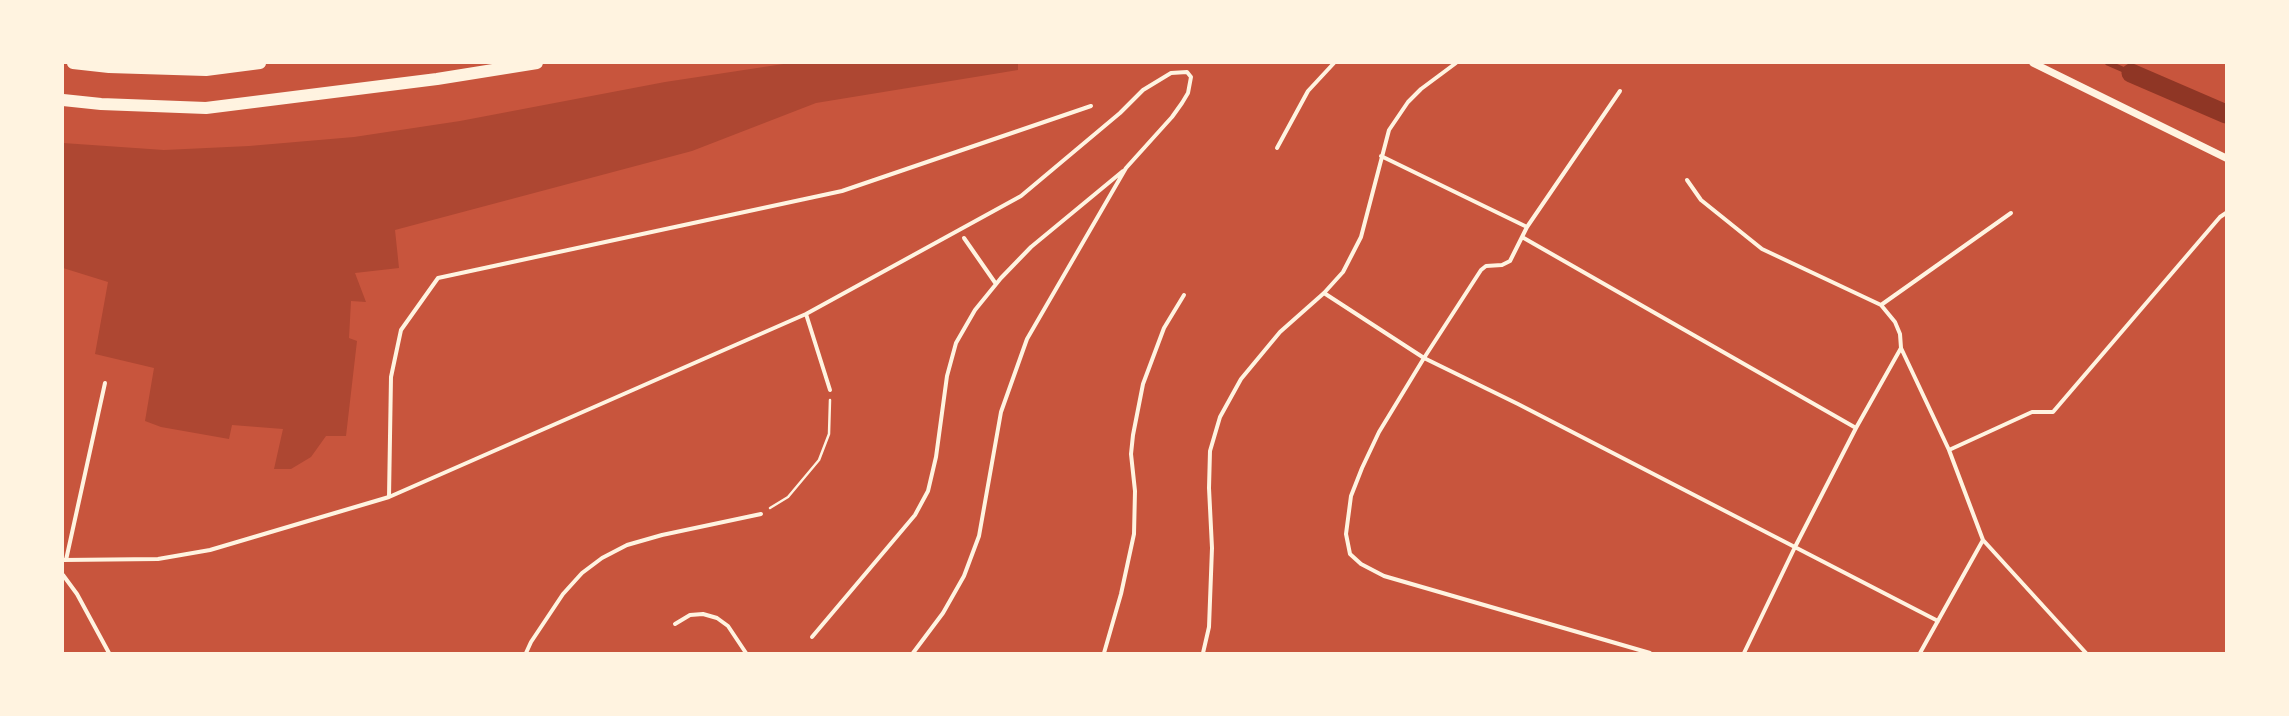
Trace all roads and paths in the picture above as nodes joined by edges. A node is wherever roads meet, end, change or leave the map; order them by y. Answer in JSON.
{"nodes":[{"id":1,"x":73,"y":63,"type":"edge"},
{"id":2,"x":260,"y":63,"type":"edge"},
{"id":3,"x":537,"y":63,"type":"edge"},
{"id":4,"x":1334,"y":63,"type":"edge"},
{"id":5,"x":1456,"y":63,"type":"edge"},
{"id":6,"x":2033,"y":63,"type":"edge"},
{"id":7,"x":1620,"y":91,"type":"dead end"},
{"id":8,"x":63,"y":100,"type":"edge"},
{"id":9,"x":1092,"y":106,"type":"dead end"},
{"id":10,"x":1277,"y":148,"type":"dead end"},
{"id":11,"x":1381,"y":156,"type":"junction"},
{"id":12,"x":2226,"y":158,"type":"edge"},
{"id":13,"x":1126,"y":168,"type":"junction"},
{"id":14,"x":1687,"y":180,"type":"dead end"},
{"id":15,"x":2011,"y":213,"type":"dead end"},
{"id":16,"x":2226,"y":214,"type":"edge"},
{"id":17,"x":1527,"y":227,"type":"junction"},
{"id":18,"x":1522,"y":237,"type":"junction"},
{"id":19,"x":964,"y":238,"type":"dead end"},
{"id":20,"x":996,"y":284,"type":"junction"},
{"id":21,"x":1324,"y":293,"type":"junction"},
{"id":22,"x":1184,"y":295,"type":"dead end"},
{"id":23,"x":1881,"y":305,"type":"junction"},
{"id":24,"x":806,"y":314,"type":"junction"},
{"id":25,"x":1901,"y":348,"type":"junction"},
{"id":26,"x":1424,"y":358,"type":"junction"},
{"id":27,"x":105,"y":383,"type":"dead end"},
{"id":28,"x":830,"y":390,"type":"joint"},
{"id":29,"x":1856,"y":428,"type":"junction"},
{"id":30,"x":1949,"y":450,"type":"junction"},
{"id":31,"x":389,"y":497,"type":"junction"},
{"id":32,"x":761,"y":514,"type":"joint"},
{"id":33,"x":1983,"y":540,"type":"junction"},
{"id":34,"x":1795,"y":547,"type":"junction"},
{"id":35,"x":65,"y":560,"type":"edge"},
{"id":36,"x":63,"y":575,"type":"edge"},
{"id":37,"x":1938,"y":621,"type":"junction"},
{"id":38,"x":675,"y":624,"type":"dead end"},
{"id":39,"x":812,"y":637,"type":"dead end"},
{"id":40,"x":109,"y":653,"type":"edge"},
{"id":41,"x":526,"y":653,"type":"edge"},
{"id":42,"x":746,"y":653,"type":"edge"},
{"id":43,"x":913,"y":653,"type":"edge"},
{"id":44,"x":1104,"y":653,"type":"edge"},
{"id":45,"x":1203,"y":653,"type":"edge"},
{"id":46,"x":1650,"y":653,"type":"edge"},
{"id":47,"x":1744,"y":653,"type":"edge"},
{"id":48,"x":1920,"y":653,"type":"edge"},
{"id":49,"x":2086,"y":653,"type":"edge"}],
"edges":[{"from":1,"to":2,"type":"highway"},
{"from":3,"to":8,"type":"highway"},
{"from":4,"to":10,"type":"street"},
{"from":5,"to":11,"type":"street"},
{"from":6,"to":12,"type":"street"},
{"from":7,"to":17,"type":"street"},
{"from":9,"to":31,"type":"street"},
{"from":11,"to":17,"type":"street"},
{"from":11,"to":21,"type":"street"},
{"from":13,"to":20,"type":"street"},
{"from":13,"to":24,"type":"street"},
{"from":13,"to":43,"type":"street"},
{"from":14,"to":23,"type":"street"},
{"from":15,"to":23,"type":"street"},
{"from":16,"to":30,"type":"street"},
{"from":17,"to":18,"type":"street"},
{"from":18,"to":26,"type":"street"},
{"from":18,"to":29,"type":"street"},
{"from":19,"to":20,"type":"street"},
{"from":20,"to":39,"type":"street"},
{"from":21,"to":26,"type":"street"},
{"from":21,"to":45,"type":"street"},
{"from":22,"to":44,"type":"street"},
{"from":23,"to":25,"type":"street"},
{"from":24,"to":28,"type":"street"},
{"from":24,"to":31,"type":"street"},
{"from":25,"to":29,"type":"street"},
{"from":25,"to":30,"type":"street"},
{"from":26,"to":34,"type":"street"},
{"from":26,"to":46,"type":"street"},
{"from":27,"to":35,"type":"street"},
{"from":28,"to":32,"type":"path"},
{"from":29,"to":34,"type":"street"},
{"from":30,"to":33,"type":"street"},
{"from":31,"to":35,"type":"street"},
{"from":32,"to":41,"type":"street"},
{"from":33,"to":37,"type":"street"},
{"from":33,"to":49,"type":"street"},
{"from":34,"to":37,"type":"street"},
{"from":34,"to":47,"type":"street"},
{"from":36,"to":40,"type":"street"},
{"from":37,"to":48,"type":"street"},
{"from":38,"to":42,"type":"street"}]}
